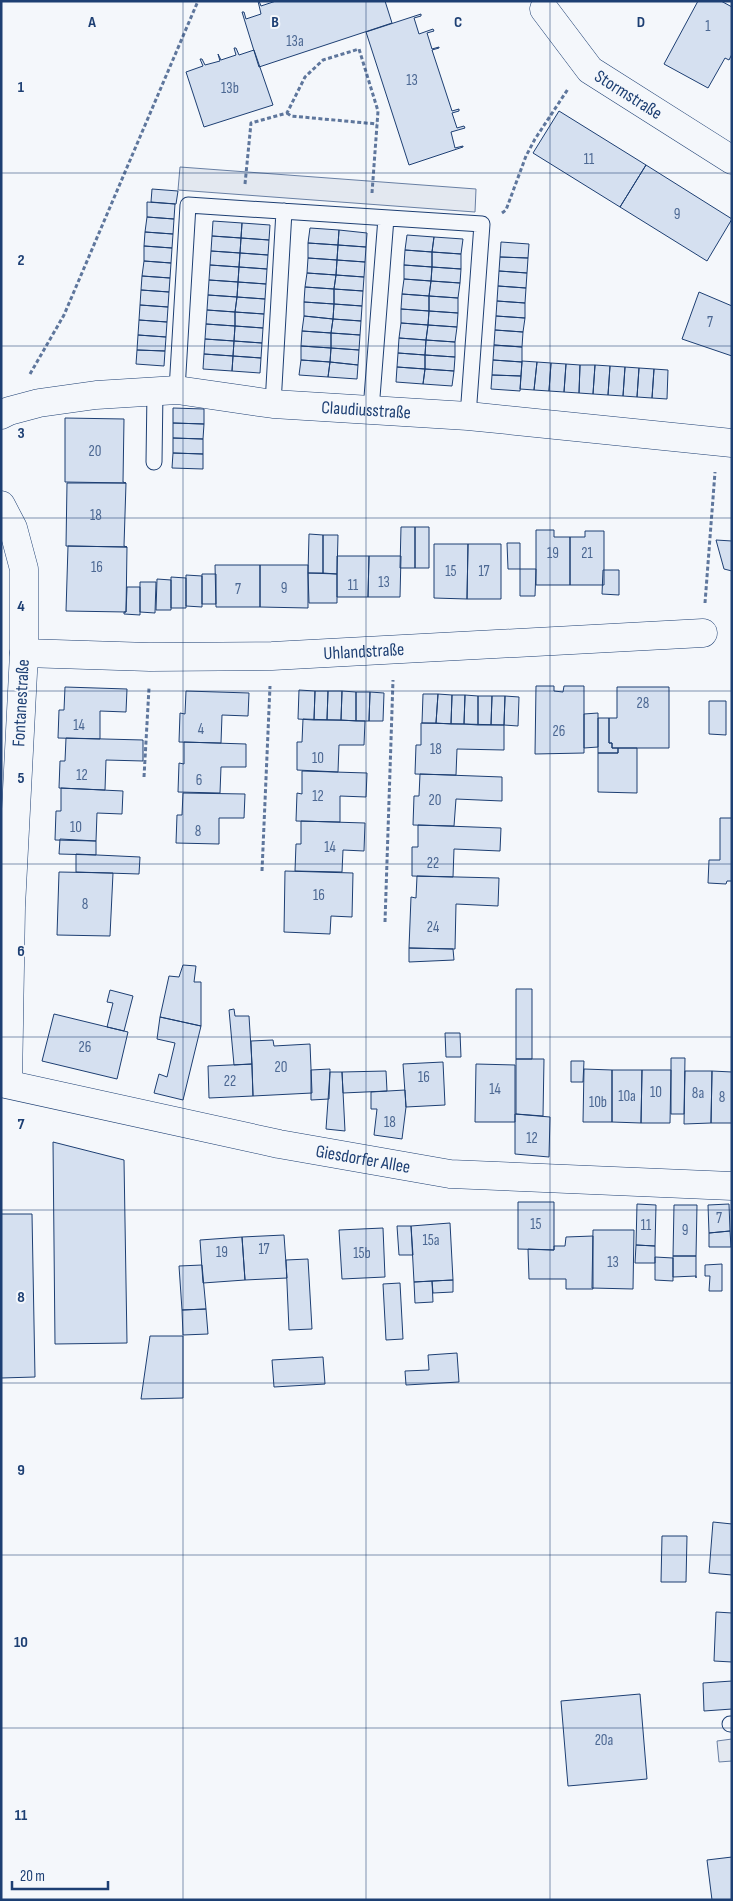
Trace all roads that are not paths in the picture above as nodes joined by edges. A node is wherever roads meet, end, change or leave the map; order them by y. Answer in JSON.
{"nodes":[{"id":1,"x":547,"y":5,"type":"edge"},
{"id":2,"x":732,"y":160,"type":"edge"},
{"id":3,"x":284,"y":211,"type":"junction"},
{"id":4,"x":386,"y":218,"type":"junction"},
{"id":5,"x":166,"y":391,"type":"junction"},
{"id":6,"x":273,"y":404,"type":"junction"},
{"id":7,"x":371,"y":410,"type":"junction"},
{"id":8,"x":5,"y":413,"type":"edge"},
{"id":9,"x":468,"y":416,"type":"junction"},
{"id":10,"x":724,"y":442,"type":"edge"},
{"id":11,"x":154,"y":462,"type":"dead end"},
{"id":12,"x":1,"y":505,"type":"edge"},
{"id":13,"x":703,"y":633,"type":"road end"},
{"id":14,"x":24,"y":653,"type":"junction"},
{"id":15,"x":5,"y":1084,"type":"edge"},
{"id":16,"x":732,"y":1186,"type":"edge"}],
"edges":[{"from":1,"to":2,"type":"street","name":"Stormstraße"},
{"from":3,"to":4,"type":"lane"},
{"from":3,"to":5,"type":"lane"},
{"from":3,"to":6,"type":"lane"},
{"from":4,"to":7,"type":"lane"},
{"from":4,"to":9,"type":"lane"},
{"from":5,"to":6,"type":"street","name":"Claudiusstraße"},
{"from":5,"to":8,"type":"street","name":"Claudiusstraße"},
{"from":5,"to":11,"type":"lane"},
{"from":6,"to":7,"type":"street","name":"Claudiusstraße"},
{"from":7,"to":9,"type":"street","name":"Claudiusstraße"},
{"from":9,"to":10,"type":"street","name":"Claudiusstraße"},
{"from":12,"to":14,"type":"street","name":"Fontanestraße"},
{"from":13,"to":14,"type":"street","name":"Uhlandstraße"},
{"from":14,"to":15,"type":"street","name":"Fontanestraße"},
{"from":15,"to":16,"type":"street","name":"Giesdorfer Allee"}]}
